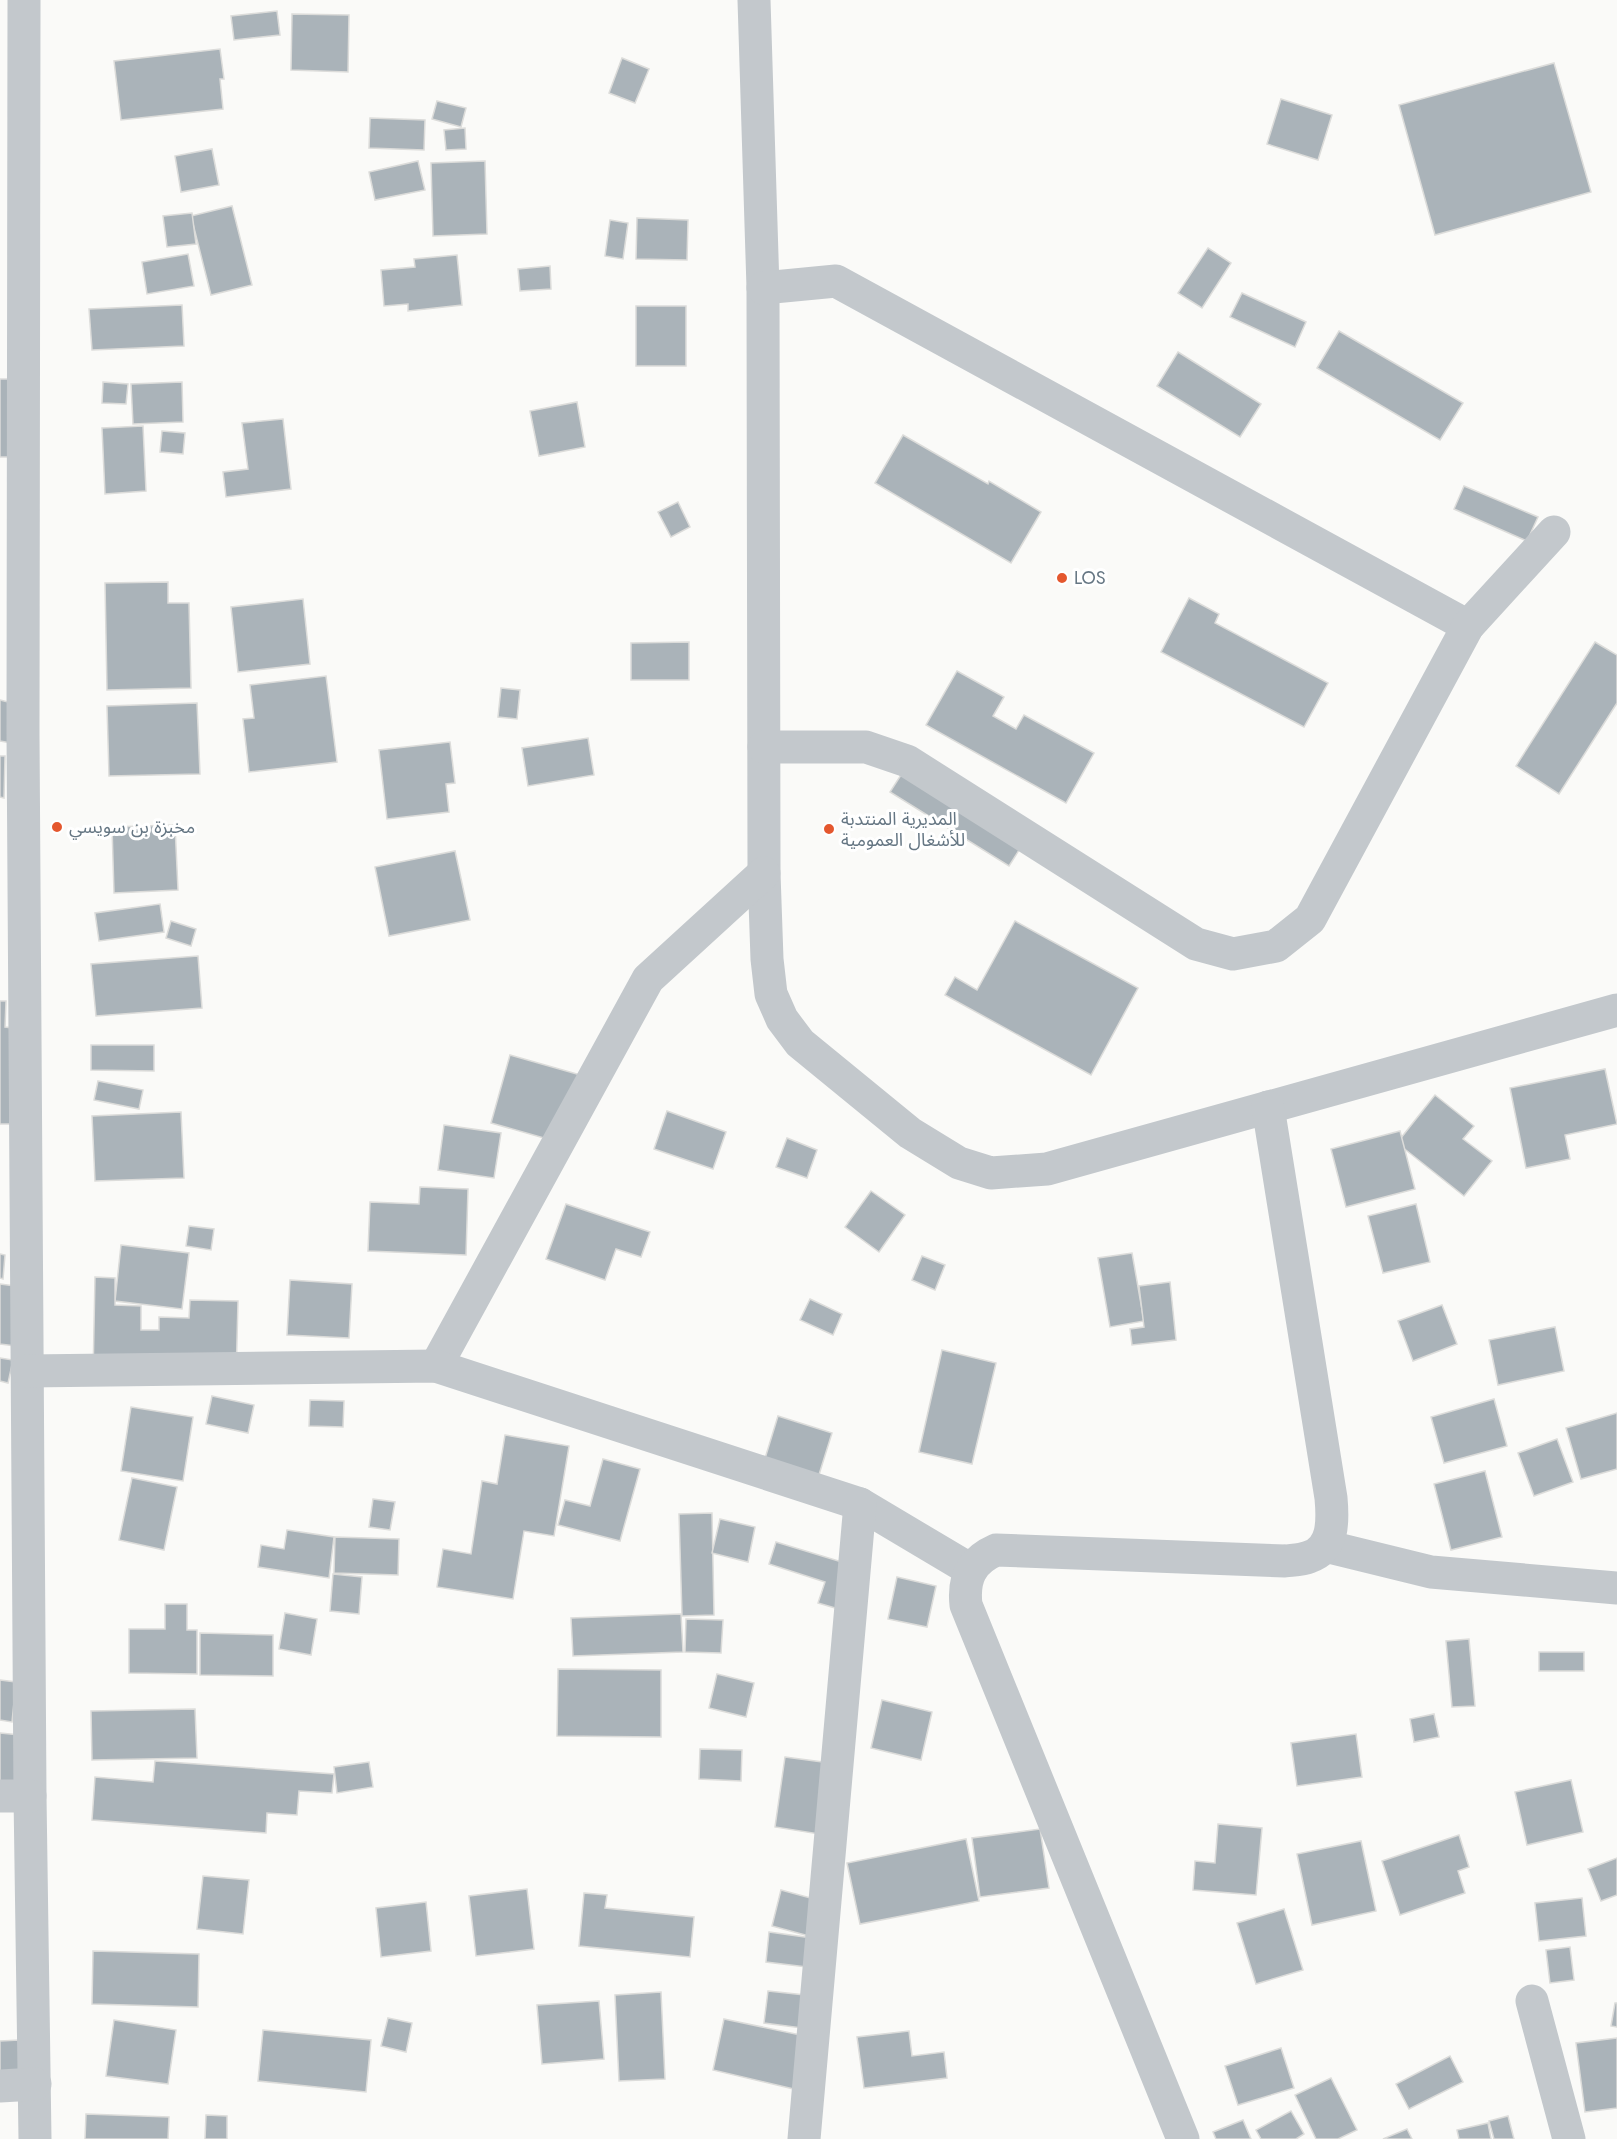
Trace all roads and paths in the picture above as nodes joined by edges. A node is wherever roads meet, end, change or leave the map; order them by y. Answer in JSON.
{"nodes":[{"id":1,"x":24,"y":0,"type":"edge"},
{"id":2,"x":754,"y":0,"type":"edge"},
{"id":3,"x":763,"y":288,"type":"junction"},
{"id":4,"x":1554,"y":532,"type":"dead end"},
{"id":5,"x":1467,"y":626,"type":"junction"},
{"id":6,"x":12,"y":733,"type":"edge"},
{"id":7,"x":764,"y":747,"type":"junction"},
{"id":8,"x":764,"y":873,"type":"junction"},
{"id":9,"x":1617,"y":1010,"type":"edge"},
{"id":10,"x":1268,"y":1107,"type":"junction"},
{"id":11,"x":436,"y":1366,"type":"junction"},
{"id":12,"x":27,"y":1371,"type":"junction"},
{"id":13,"x":860,"y":1504,"type":"junction"},
{"id":14,"x":1325,"y":1546,"type":"junction"},
{"id":15,"x":971,"y":1570,"type":"junction"},
{"id":16,"x":1617,"y":1588,"type":"edge"},
{"id":17,"x":15,"y":1796,"type":"edge"},
{"id":18,"x":1532,"y":2001,"type":"dead end"},
{"id":19,"x":35,"y":2084,"type":"junction"},
{"id":20,"x":0,"y":2086,"type":"edge"},
{"id":21,"x":35,"y":2139,"type":"edge"},
{"id":22,"x":804,"y":2139,"type":"edge"},
{"id":23,"x":1183,"y":2139,"type":"edge"},
{"id":24,"x":1569,"y":2139,"type":"edge"}],
"edges":[{"from":1,"to":6,"type":"street"},
{"from":2,"to":3,"type":"street"},
{"from":3,"to":5,"type":"street"},
{"from":3,"to":7,"type":"street"},
{"from":4,"to":5,"type":"street"},
{"from":5,"to":7,"type":"street"},
{"from":6,"to":12,"type":"street"},
{"from":7,"to":8,"type":"street"},
{"from":8,"to":10,"type":"street"},
{"from":8,"to":11,"type":"street"},
{"from":9,"to":10,"type":"street"},
{"from":10,"to":14,"type":"street"},
{"from":11,"to":12,"type":"street"},
{"from":11,"to":13,"type":"street"},
{"from":12,"to":17,"type":"street"},
{"from":13,"to":15,"type":"street"},
{"from":13,"to":22,"type":"street"},
{"from":14,"to":15,"type":"street"},
{"from":14,"to":16,"type":"street"},
{"from":15,"to":23,"type":"street"},
{"from":17,"to":19,"type":"street"},
{"from":18,"to":24,"type":"street"},
{"from":19,"to":20,"type":"street"},
{"from":19,"to":21,"type":"street"}]}
